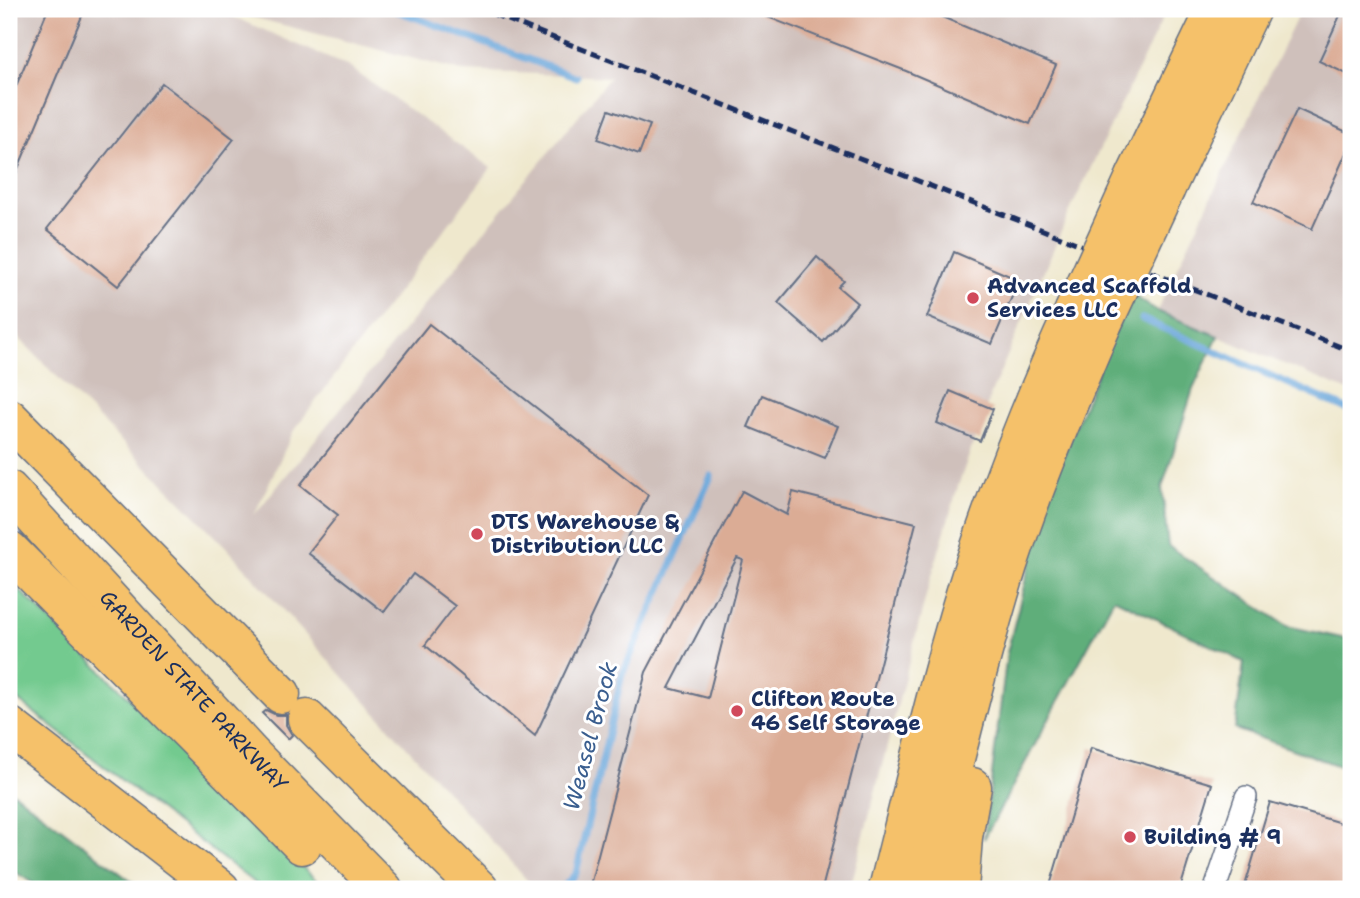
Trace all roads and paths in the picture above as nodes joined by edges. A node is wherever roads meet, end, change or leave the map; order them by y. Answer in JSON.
{"nodes":[{"id":1,"x":1216,"y":9,"type":"edge"},
{"id":2,"x":1251,"y":9,"type":"edge"},
{"id":3,"x":1151,"y":181,"type":"junction"},
{"id":4,"x":1088,"y":317,"type":"junction"},
{"id":5,"x":9,"y":418,"type":"edge"},
{"id":6,"x":9,"y":490,"type":"edge"},
{"id":7,"x":9,"y":550,"type":"edge"},
{"id":8,"x":1008,"y":565,"type":"junction"},
{"id":9,"x":9,"y":726,"type":"edge"},
{"id":10,"x":9,"y":746,"type":"edge"},
{"id":11,"x":1247,"y":797,"type":"dead end"},
{"id":12,"x":102,"y":799,"type":"junction"},
{"id":13,"x":220,"y":889,"type":"edge"},
{"id":14,"x":346,"y":889,"type":"edge"},
{"id":15,"x":383,"y":889,"type":"edge"},
{"id":16,"x":480,"y":889,"type":"edge"},
{"id":17,"x":888,"y":889,"type":"edge"},
{"id":18,"x":922,"y":889,"type":"edge"},
{"id":19,"x":959,"y":889,"type":"edge"},
{"id":20,"x":1215,"y":889,"type":"edge"}],
"edges":[{"from":1,"to":3,"type":"highway"},
{"from":2,"to":3,"type":"highway"},
{"from":3,"to":4,"type":"highway","bridge":true},
{"from":4,"to":8,"type":"highway"},
{"from":4,"to":17,"type":"highway"},
{"from":5,"to":16,"type":"highway"},
{"from":6,"to":15,"type":"highway","name":"GARDEN STATE PARKWAY"},
{"from":7,"to":14,"type":"highway"},
{"from":8,"to":18,"type":"highway"},
{"from":8,"to":19,"type":"highway"},
{"from":9,"to":12,"type":"highway"},
{"from":10,"to":12,"type":"highway"},
{"from":11,"to":20,"type":"street"},
{"from":12,"to":13,"type":"highway"}]}
